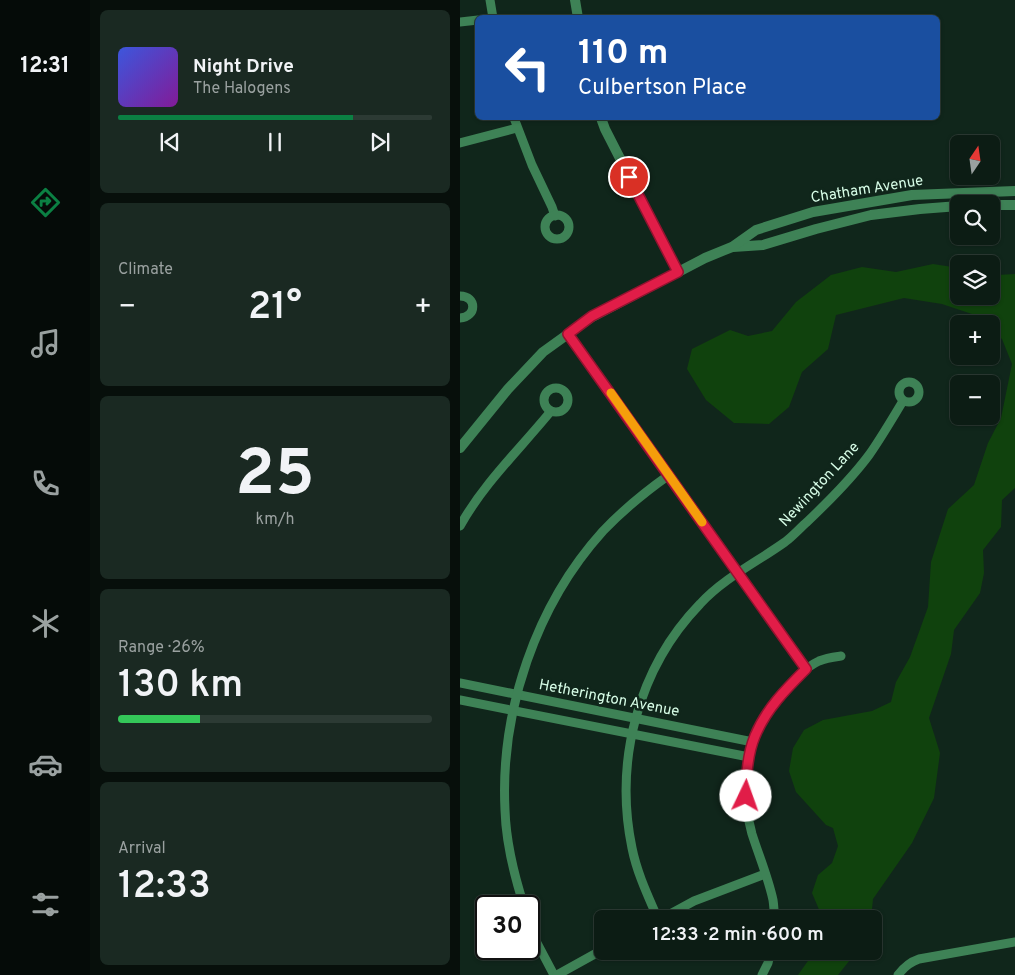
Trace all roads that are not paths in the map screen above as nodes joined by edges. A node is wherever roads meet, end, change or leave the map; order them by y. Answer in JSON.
{"nodes":[{"id":1,"x":490,"y":0,"type":"edge"},
{"id":2,"x":575,"y":0,"type":"edge"},
{"id":3,"x":492,"y":15,"type":"edge"},
{"id":4,"x":578,"y":15,"type":"edge"},
{"id":5,"x":475,"y":20,"type":"edge"},
{"id":6,"x":460,"y":22,"type":"edge"},
{"id":7,"x":515,"y":120,"type":"edge"},
{"id":8,"x":602,"y":120,"type":"edge"},
{"id":9,"x":517,"y":128,"type":"junction"},
{"id":10,"x":460,"y":143,"type":"edge"},
{"id":11,"x":1015,"y":191,"type":"edge"},
{"id":12,"x":1000,"y":205,"type":"edge"},
{"id":13,"x":1015,"y":205,"type":"edge"},
{"id":14,"x":950,"y":207,"type":"edge"},
{"id":15,"x":554,"y":216,"type":"dead end"},
{"id":16,"x":732,"y":247,"type":"junction"},
{"id":17,"x":678,"y":272,"type":"junction"},
{"id":18,"x":460,"y":296,"type":"edge"},
{"id":19,"x":460,"y":318,"type":"edge"},
{"id":20,"x":568,"y":334,"type":"junction"},
{"id":21,"x":903,"y":401,"type":"dead end"},
{"id":22,"x":550,"y":411,"type":"dead end"},
{"id":23,"x":460,"y":448,"type":"edge"},
{"id":24,"x":669,"y":475,"type":"junction"},
{"id":25,"x":460,"y":526,"type":"edge"},
{"id":26,"x":738,"y":573,"type":"junction"},
{"id":27,"x":841,"y":656,"type":"dead end"},
{"id":28,"x":806,"y":669,"type":"junction"},
{"id":29,"x":460,"y":683,"type":"edge"},
{"id":30,"x":516,"y":694,"type":"junction"},
{"id":31,"x":460,"y":700,"type":"edge"},
{"id":32,"x":513,"y":710,"type":"junction"},
{"id":33,"x":636,"y":718,"type":"junction"},
{"id":34,"x":632,"y":734,"type":"junction"},
{"id":35,"x":753,"y":742,"type":"junction"},
{"id":36,"x":749,"y":756,"type":"junction"},
{"id":37,"x":765,"y":874,"type":"junction"},
{"id":38,"x":520,"y":895,"type":"edge"},
{"id":39,"x":656,"y":910,"type":"edge"},
{"id":40,"x":677,"y":910,"type":"edge"},
{"id":41,"x":774,"y":910,"type":"edge"},
{"id":42,"x":1015,"y":942,"type":"edge"},
{"id":43,"x":540,"y":948,"type":"edge"},
{"id":44,"x":594,"y":954,"type":"edge"},
{"id":45,"x":769,"y":960,"type":"edge"},
{"id":46,"x":556,"y":975,"type":"edge"},
{"id":47,"x":762,"y":975,"type":"edge"},
{"id":48,"x":898,"y":975,"type":"edge"}],
"edges":[{"from":1,"to":3,"type":"street"},
{"from":2,"to":4,"type":"street"},
{"from":5,"to":6,"type":"street"},
{"from":7,"to":9,"type":"street"},
{"from":8,"to":17,"type":"street"},
{"from":9,"to":10,"type":"street"},
{"from":9,"to":15,"type":"street"},
{"from":11,"to":16,"type":"street","name":"Chatham Avenue"},
{"from":12,"to":13,"type":"street"},
{"from":14,"to":16,"type":"street","name":"Chatham Avenue"},
{"from":16,"to":17,"type":"street","name":"Chatham Avenue"},
{"from":17,"to":20,"type":"street","name":"Chatham Avenue"},
{"from":18,"to":19,"type":"street"},
{"from":20,"to":23,"type":"street","name":"Chatham Avenue"},
{"from":20,"to":24,"type":"street"},
{"from":21,"to":26,"type":"street","name":"Newington Lane"},
{"from":22,"to":25,"type":"street"},
{"from":24,"to":26,"type":"street"},
{"from":24,"to":30,"type":"street"},
{"from":26,"to":28,"type":"street"},
{"from":26,"to":33,"type":"street","name":"Newington Lane"},
{"from":27,"to":28,"type":"street"},
{"from":28,"to":35,"type":"street"},
{"from":29,"to":30,"type":"street","name":"Hetherington Avenue"},
{"from":30,"to":32,"type":"street"},
{"from":30,"to":33,"type":"street","name":"Hetherington Avenue"},
{"from":31,"to":32,"type":"street","name":"Hetherington Avenue"},
{"from":32,"to":34,"type":"street","name":"Hetherington Avenue"},
{"from":32,"to":38,"type":"street"},
{"from":33,"to":34,"type":"street","name":"Newington Lane"},
{"from":33,"to":35,"type":"street","name":"Hetherington Avenue"},
{"from":34,"to":36,"type":"street","name":"Hetherington Avenue"},
{"from":34,"to":39,"type":"street","name":"Newington Lane"},
{"from":35,"to":36,"type":"street"},
{"from":36,"to":37,"type":"street"},
{"from":37,"to":40,"type":"street"},
{"from":37,"to":41,"type":"street"},
{"from":42,"to":48,"type":"street"},
{"from":43,"to":46,"type":"street"},
{"from":44,"to":46,"type":"street"},
{"from":45,"to":47,"type":"street"}]}
